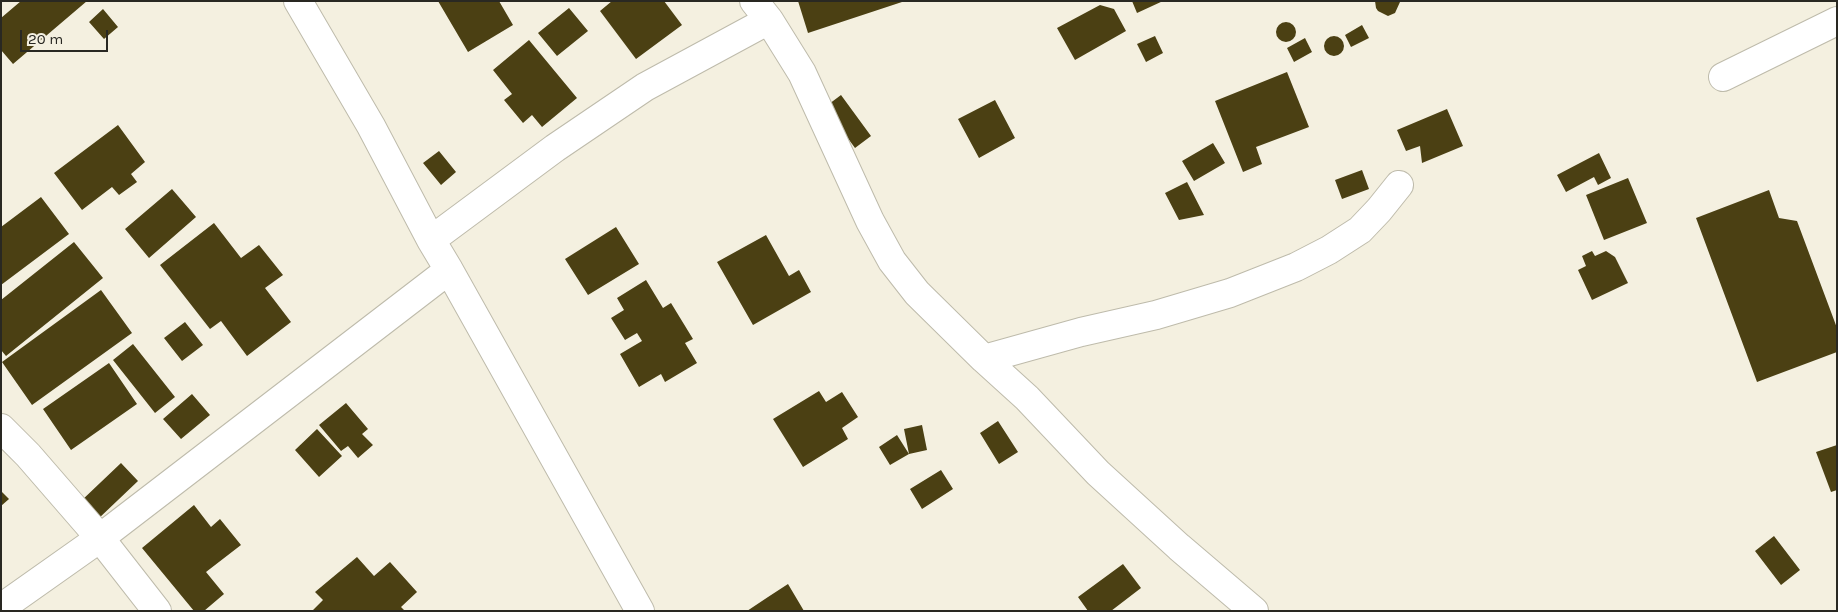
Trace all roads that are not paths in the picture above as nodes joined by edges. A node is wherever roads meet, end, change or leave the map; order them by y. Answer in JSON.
{"nodes":[{"id":1,"x":298,"y":1,"type":"edge"},
{"id":2,"x":762,"y":11,"type":"edge"},
{"id":3,"x":1837,"y":21,"type":"edge"},
{"id":4,"x":1723,"y":77,"type":"dead end"},
{"id":5,"x":1399,"y":185,"type":"dead end"},
{"id":6,"x":431,"y":240,"type":"junction"},
{"id":7,"x":450,"y":270,"type":"junction"},
{"id":8,"x":984,"y":359,"type":"junction"},
{"id":9,"x":1,"y":428,"type":"edge"},
{"id":10,"x":100,"y":538,"type":"junction"},
{"id":11,"x":1,"y":608,"type":"edge"},
{"id":12,"x":157,"y":611,"type":"edge"},
{"id":13,"x":640,"y":611,"type":"edge"},
{"id":14,"x":1254,"y":611,"type":"edge"}],
"edges":[{"from":1,"to":6,"type":"street"},
{"from":2,"to":6,"type":"street"},
{"from":2,"to":8,"type":"street"},
{"from":3,"to":4,"type":"street"},
{"from":5,"to":8,"type":"street"},
{"from":6,"to":7,"type":"street"},
{"from":7,"to":10,"type":"street"},
{"from":7,"to":13,"type":"street"},
{"from":8,"to":14,"type":"street"},
{"from":9,"to":10,"type":"street"},
{"from":10,"to":11,"type":"street"},
{"from":10,"to":12,"type":"street"}]}
